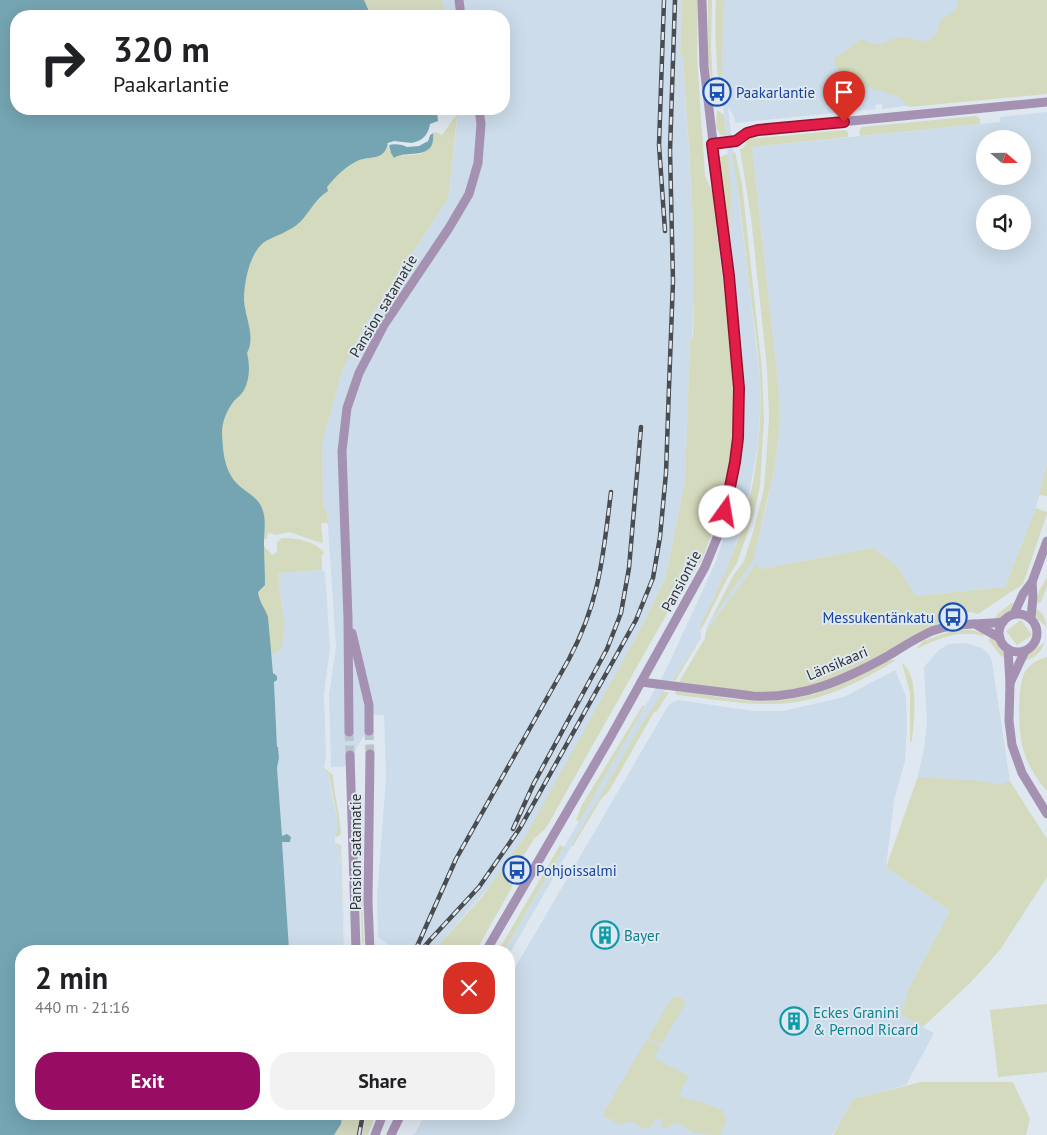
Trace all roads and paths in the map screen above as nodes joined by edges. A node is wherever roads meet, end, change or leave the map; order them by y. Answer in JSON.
{"nodes":[{"id":1,"x":702,"y":0,"type":"edge"},
{"id":2,"x":1047,"y":102,"type":"edge"},
{"id":3,"x":480,"y":115,"type":"edge"},
{"id":4,"x":712,"y":144,"type":"junction"},
{"id":5,"x":1047,"y":541,"type":"edge"},
{"id":6,"x":1032,"y":582,"type":"junction"},
{"id":7,"x":1014,"y":614,"type":"junction"},
{"id":8,"x":348,"y":618,"type":"junction"},
{"id":9,"x":1003,"y":622,"type":"junction"},
{"id":10,"x":1033,"y":622,"type":"junction"},
{"id":11,"x":977,"y":625,"type":"junction"},
{"id":12,"x":1047,"y":630,"type":"edge"},
{"id":13,"x":1000,"y":638,"type":"junction"},
{"id":14,"x":1046,"y":640,"type":"edge"},
{"id":15,"x":1035,"y":643,"type":"junction"},
{"id":16,"x":1008,"y":649,"type":"junction"},
{"id":17,"x":1025,"y":651,"type":"junction"},
{"id":18,"x":641,"y":682,"type":"junction"},
{"id":19,"x":1010,"y":683,"type":"junction"},
{"id":20,"x":369,"y":731,"type":"tunnel mouth"},
{"id":21,"x":349,"y":732,"type":"tunnel mouth"},
{"id":22,"x":350,"y":754,"type":"tunnel mouth"},
{"id":23,"x":370,"y":754,"type":"tunnel mouth"},
{"id":24,"x":1047,"y":814,"type":"edge"},
{"id":25,"x":356,"y":945,"type":"edge"},
{"id":26,"x":370,"y":945,"type":"edge"},
{"id":27,"x":489,"y":945,"type":"edge"},
{"id":28,"x":381,"y":1120,"type":"edge"},
{"id":29,"x":398,"y":1120,"type":"edge"},
{"id":30,"x":375,"y":1135,"type":"edge"},
{"id":31,"x":391,"y":1135,"type":"edge"}],
"edges":[{"from":1,"to":4,"type":"street","name":"Pansiontie"},
{"from":2,"to":4,"type":"street"},
{"from":3,"to":8,"type":"street","name":"Pansion satamatie"},
{"from":4,"to":18,"type":"street","name":"Pansiontie"},
{"from":5,"to":6,"type":"street"},
{"from":6,"to":7,"type":"street"},
{"from":6,"to":10,"type":"street"},
{"from":7,"to":9,"type":"street"},
{"from":7,"to":10,"type":"street"},
{"from":8,"to":20,"type":"street","name":"Pansion satamatie"},
{"from":8,"to":21,"type":"street","name":"Pansion satamatie"},
{"from":9,"to":11,"type":"street","name":"Länsikaari"},
{"from":9,"to":13,"type":"street"},
{"from":10,"to":12,"type":"street"},
{"from":10,"to":15,"type":"street"},
{"from":11,"to":13,"type":"street"},
{"from":11,"to":18,"type":"street","name":"Länsikaari"},
{"from":13,"to":16,"type":"street"},
{"from":14,"to":15,"type":"street"},
{"from":15,"to":17,"type":"street"},
{"from":16,"to":17,"type":"street"},
{"from":16,"to":19,"type":"street"},
{"from":17,"to":19,"type":"street"},
{"from":18,"to":27,"type":"street","name":"Pansiontie"},
{"from":19,"to":24,"type":"street"},
{"from":22,"to":25,"type":"street","name":"Pansion satamatie"},
{"from":23,"to":26,"type":"street","name":"Pansion satamatie"},
{"from":28,"to":30,"type":"street"},
{"from":29,"to":31,"type":"street"}]}
